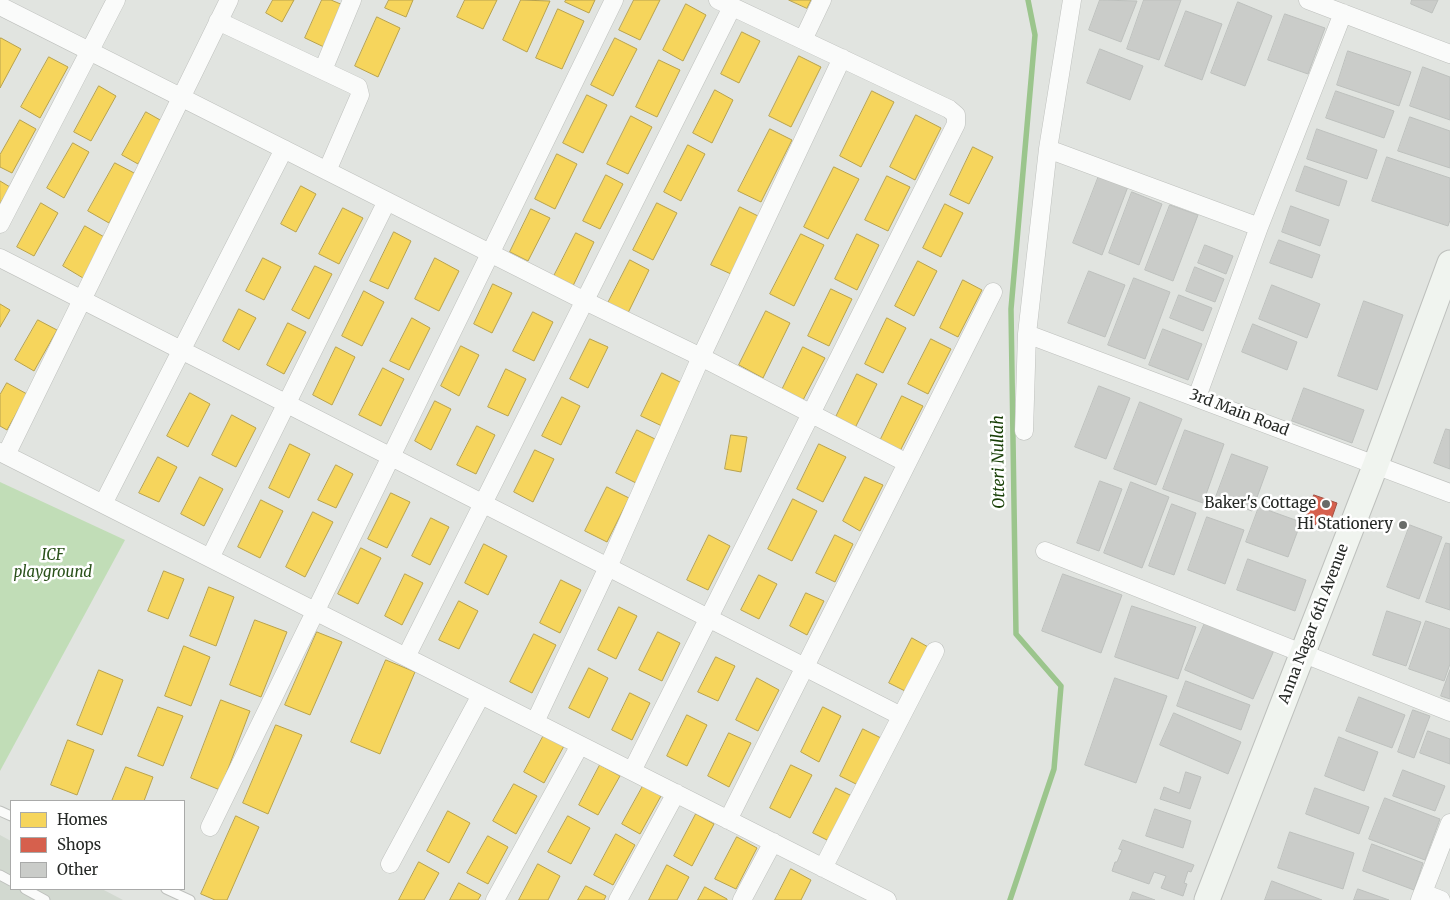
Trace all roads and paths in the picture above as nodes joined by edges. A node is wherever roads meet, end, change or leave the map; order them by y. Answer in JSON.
{"nodes":[{"id":1,"x":116,"y":0,"type":"edge"},
{"id":2,"x":229,"y":0,"type":"edge"},
{"id":3,"x":352,"y":0,"type":"edge"},
{"id":4,"x":614,"y":0,"type":"edge"},
{"id":5,"x":822,"y":0,"type":"edge"},
{"id":6,"x":1072,"y":0,"type":"edge"},
{"id":7,"x":1308,"y":0,"type":"edge"},
{"id":8,"x":725,"y":3,"type":"edge"},
{"id":9,"x":0,"y":6,"type":"edge"},
{"id":10,"x":1343,"y":13,"type":"junction"},
{"id":11,"x":218,"y":21,"type":"junction"},
{"id":12,"x":803,"y":40,"type":"junction"},
{"id":13,"x":89,"y":51,"type":"junction"},
{"id":14,"x":1450,"y":54,"type":"edge"},
{"id":15,"x":842,"y":58,"type":"junction"},
{"id":16,"x":323,"y":70,"type":"junction"},
{"id":17,"x":181,"y":97,"type":"junction"},
{"id":18,"x":1048,"y":149,"type":"junction"},
{"id":19,"x":284,"y":150,"type":"junction"},
{"id":20,"x":327,"y":171,"type":"junction"},
{"id":21,"x":386,"y":201,"type":"junction"},
{"id":22,"x":0,"y":224,"type":"edge"},
{"id":23,"x":1259,"y":227,"type":"junction"},
{"id":24,"x":490,"y":253,"type":"junction"},
{"id":25,"x":0,"y":258,"type":"edge"},
{"id":26,"x":1450,"y":263,"type":"edge"},
{"id":27,"x":993,"y":292,"type":"dead end"},
{"id":28,"x":82,"y":300,"type":"junction"},
{"id":29,"x":585,"y":301,"type":"junction"},
{"id":30,"x":1027,"y":334,"type":"junction"},
{"id":31,"x":182,"y":350,"type":"junction"},
{"id":32,"x":701,"y":357,"type":"junction"},
{"id":33,"x":1197,"y":397,"type":"junction"},
{"id":34,"x":286,"y":404,"type":"junction"},
{"id":35,"x":810,"y":414,"type":"junction"},
{"id":36,"x":1024,"y":431,"type":"dead end"},
{"id":37,"x":3,"y":454,"type":"edge"},
{"id":38,"x":390,"y":456,"type":"junction"},
{"id":39,"x":907,"y":463,"type":"junction"},
{"id":40,"x":1376,"y":464,"type":"junction"},
{"id":41,"x":1450,"y":493,"type":"edge"},
{"id":42,"x":103,"y":504,"type":"junction"},
{"id":43,"x":483,"y":504,"type":"junction"},
{"id":44,"x":1045,"y":551,"type":"dead end"},
{"id":45,"x":210,"y":558,"type":"junction"},
{"id":46,"x":608,"y":567,"type":"junction"},
{"id":47,"x":315,"y":611,"type":"junction"},
{"id":48,"x":708,"y":618,"type":"junction"},
{"id":49,"x":935,"y":651,"type":"dead end"},
{"id":50,"x":1302,"y":653,"type":"junction"},
{"id":51,"x":406,"y":657,"type":"junction"},
{"id":52,"x":805,"y":667,"type":"junction"},
{"id":53,"x":481,"y":695,"type":"junction"},
{"id":54,"x":1450,"y":712,"type":"edge"},
{"id":55,"x":901,"y":716,"type":"junction"},
{"id":56,"x":535,"y":722,"type":"junction"},
{"id":57,"x":580,"y":745,"type":"junction"},
{"id":58,"x":632,"y":771,"type":"junction"},
{"id":59,"x":676,"y":793,"type":"junction"},
{"id":60,"x":728,"y":820,"type":"junction"},
{"id":61,"x":1450,"y":823,"type":"edge"},
{"id":62,"x":210,"y":827,"type":"dead end"},
{"id":63,"x":772,"y":842,"type":"junction"},
{"id":64,"x":390,"y":864,"type":"dead end"},
{"id":65,"x":823,"y":868,"type":"junction"},
{"id":66,"x":27,"y":890,"type":"edge"},
{"id":67,"x":168,"y":890,"type":"edge"},
{"id":68,"x":869,"y":896,"type":"edge"},
{"id":69,"x":1421,"y":896,"type":"edge"},
{"id":70,"x":45,"y":900,"type":"edge"},
{"id":71,"x":190,"y":900,"type":"edge"},
{"id":72,"x":495,"y":900,"type":"edge"},
{"id":73,"x":618,"y":900,"type":"edge"},
{"id":74,"x":742,"y":900,"type":"edge"},
{"id":75,"x":887,"y":900,"type":"edge"},
{"id":76,"x":1207,"y":900,"type":"edge"},
{"id":77,"x":1441,"y":900,"type":"edge"}],
"edges":[{"from":1,"to":13,"type":"street"},
{"from":2,"to":11,"type":"street"},
{"from":3,"to":16,"type":"street"},
{"from":4,"to":24,"type":"street"},
{"from":5,"to":12,"type":"street"},
{"from":6,"to":18,"type":"street"},
{"from":7,"to":10,"type":"street"},
{"from":8,"to":12,"type":"street"},
{"from":8,"to":29,"type":"street"},
{"from":9,"to":13,"type":"street"},
{"from":10,"to":14,"type":"street"},
{"from":10,"to":23,"type":"street"},
{"from":11,"to":16,"type":"street"},
{"from":11,"to":17,"type":"street"},
{"from":12,"to":15,"type":"street"},
{"from":13,"to":17,"type":"street"},
{"from":13,"to":22,"type":"street"},
{"from":15,"to":32,"type":"street"},
{"from":15,"to":35,"type":"street"},
{"from":16,"to":20,"type":"street"},
{"from":17,"to":19,"type":"street"},
{"from":17,"to":28,"type":"street"},
{"from":18,"to":23,"type":"street"},
{"from":18,"to":30,"type":"street"},
{"from":19,"to":20,"type":"street"},
{"from":19,"to":31,"type":"street"},
{"from":20,"to":21,"type":"street"},
{"from":21,"to":24,"type":"street"},
{"from":21,"to":34,"type":"street"},
{"from":23,"to":33,"type":"street"},
{"from":24,"to":29,"type":"street"},
{"from":24,"to":38,"type":"street"},
{"from":25,"to":28,"type":"street"},
{"from":26,"to":40,"type":"street","name":"Anna Nagar 6th Avenue"},
{"from":27,"to":39,"type":"street"},
{"from":28,"to":31,"type":"street"},
{"from":28,"to":37,"type":"street"},
{"from":29,"to":32,"type":"street"},
{"from":29,"to":43,"type":"street"},
{"from":30,"to":33,"type":"street","name":"3rd Main Road"},
{"from":30,"to":36,"type":"street"},
{"from":31,"to":34,"type":"street"},
{"from":31,"to":42,"type":"street"},
{"from":32,"to":35,"type":"street"},
{"from":32,"to":46,"type":"street"},
{"from":33,"to":40,"type":"street","name":"3rd Main Road"},
{"from":34,"to":38,"type":"street"},
{"from":34,"to":45,"type":"street"},
{"from":35,"to":39,"type":"street"},
{"from":35,"to":48,"type":"street"},
{"from":37,"to":42,"type":"street"},
{"from":38,"to":43,"type":"street"},
{"from":38,"to":47,"type":"street"},
{"from":39,"to":52,"type":"street"},
{"from":40,"to":41,"type":"street","name":"3rd Main Road"},
{"from":40,"to":50,"type":"street","name":"Anna Nagar 6th Avenue"},
{"from":42,"to":45,"type":"street"},
{"from":43,"to":46,"type":"street"},
{"from":43,"to":51,"type":"street"},
{"from":44,"to":50,"type":"street"},
{"from":45,"to":47,"type":"street"},
{"from":46,"to":48,"type":"street"},
{"from":46,"to":56,"type":"street"},
{"from":47,"to":51,"type":"street"},
{"from":47,"to":62,"type":"street"},
{"from":48,"to":52,"type":"street"},
{"from":48,"to":58,"type":"street"},
{"from":49,"to":55,"type":"street"},
{"from":50,"to":54,"type":"street"},
{"from":50,"to":76,"type":"street","name":"Anna Nagar 6th Avenue"},
{"from":51,"to":53,"type":"street"},
{"from":52,"to":55,"type":"street"},
{"from":52,"to":60,"type":"street"},
{"from":53,"to":56,"type":"street"},
{"from":53,"to":64,"type":"street"},
{"from":55,"to":65,"type":"street"},
{"from":56,"to":57,"type":"street"},
{"from":57,"to":58,"type":"street"},
{"from":57,"to":72,"type":"street"},
{"from":58,"to":59,"type":"street"},
{"from":59,"to":60,"type":"street"},
{"from":59,"to":73,"type":"street"},
{"from":60,"to":63,"type":"street"},
{"from":61,"to":69,"type":"street"},
{"from":63,"to":65,"type":"street"},
{"from":63,"to":74,"type":"street"},
{"from":65,"to":68,"type":"street"},
{"from":66,"to":70,"type":"lane"},
{"from":67,"to":71,"type":"lane"},
{"from":68,"to":75,"type":"street"},
{"from":69,"to":77,"type":"street"}]}
